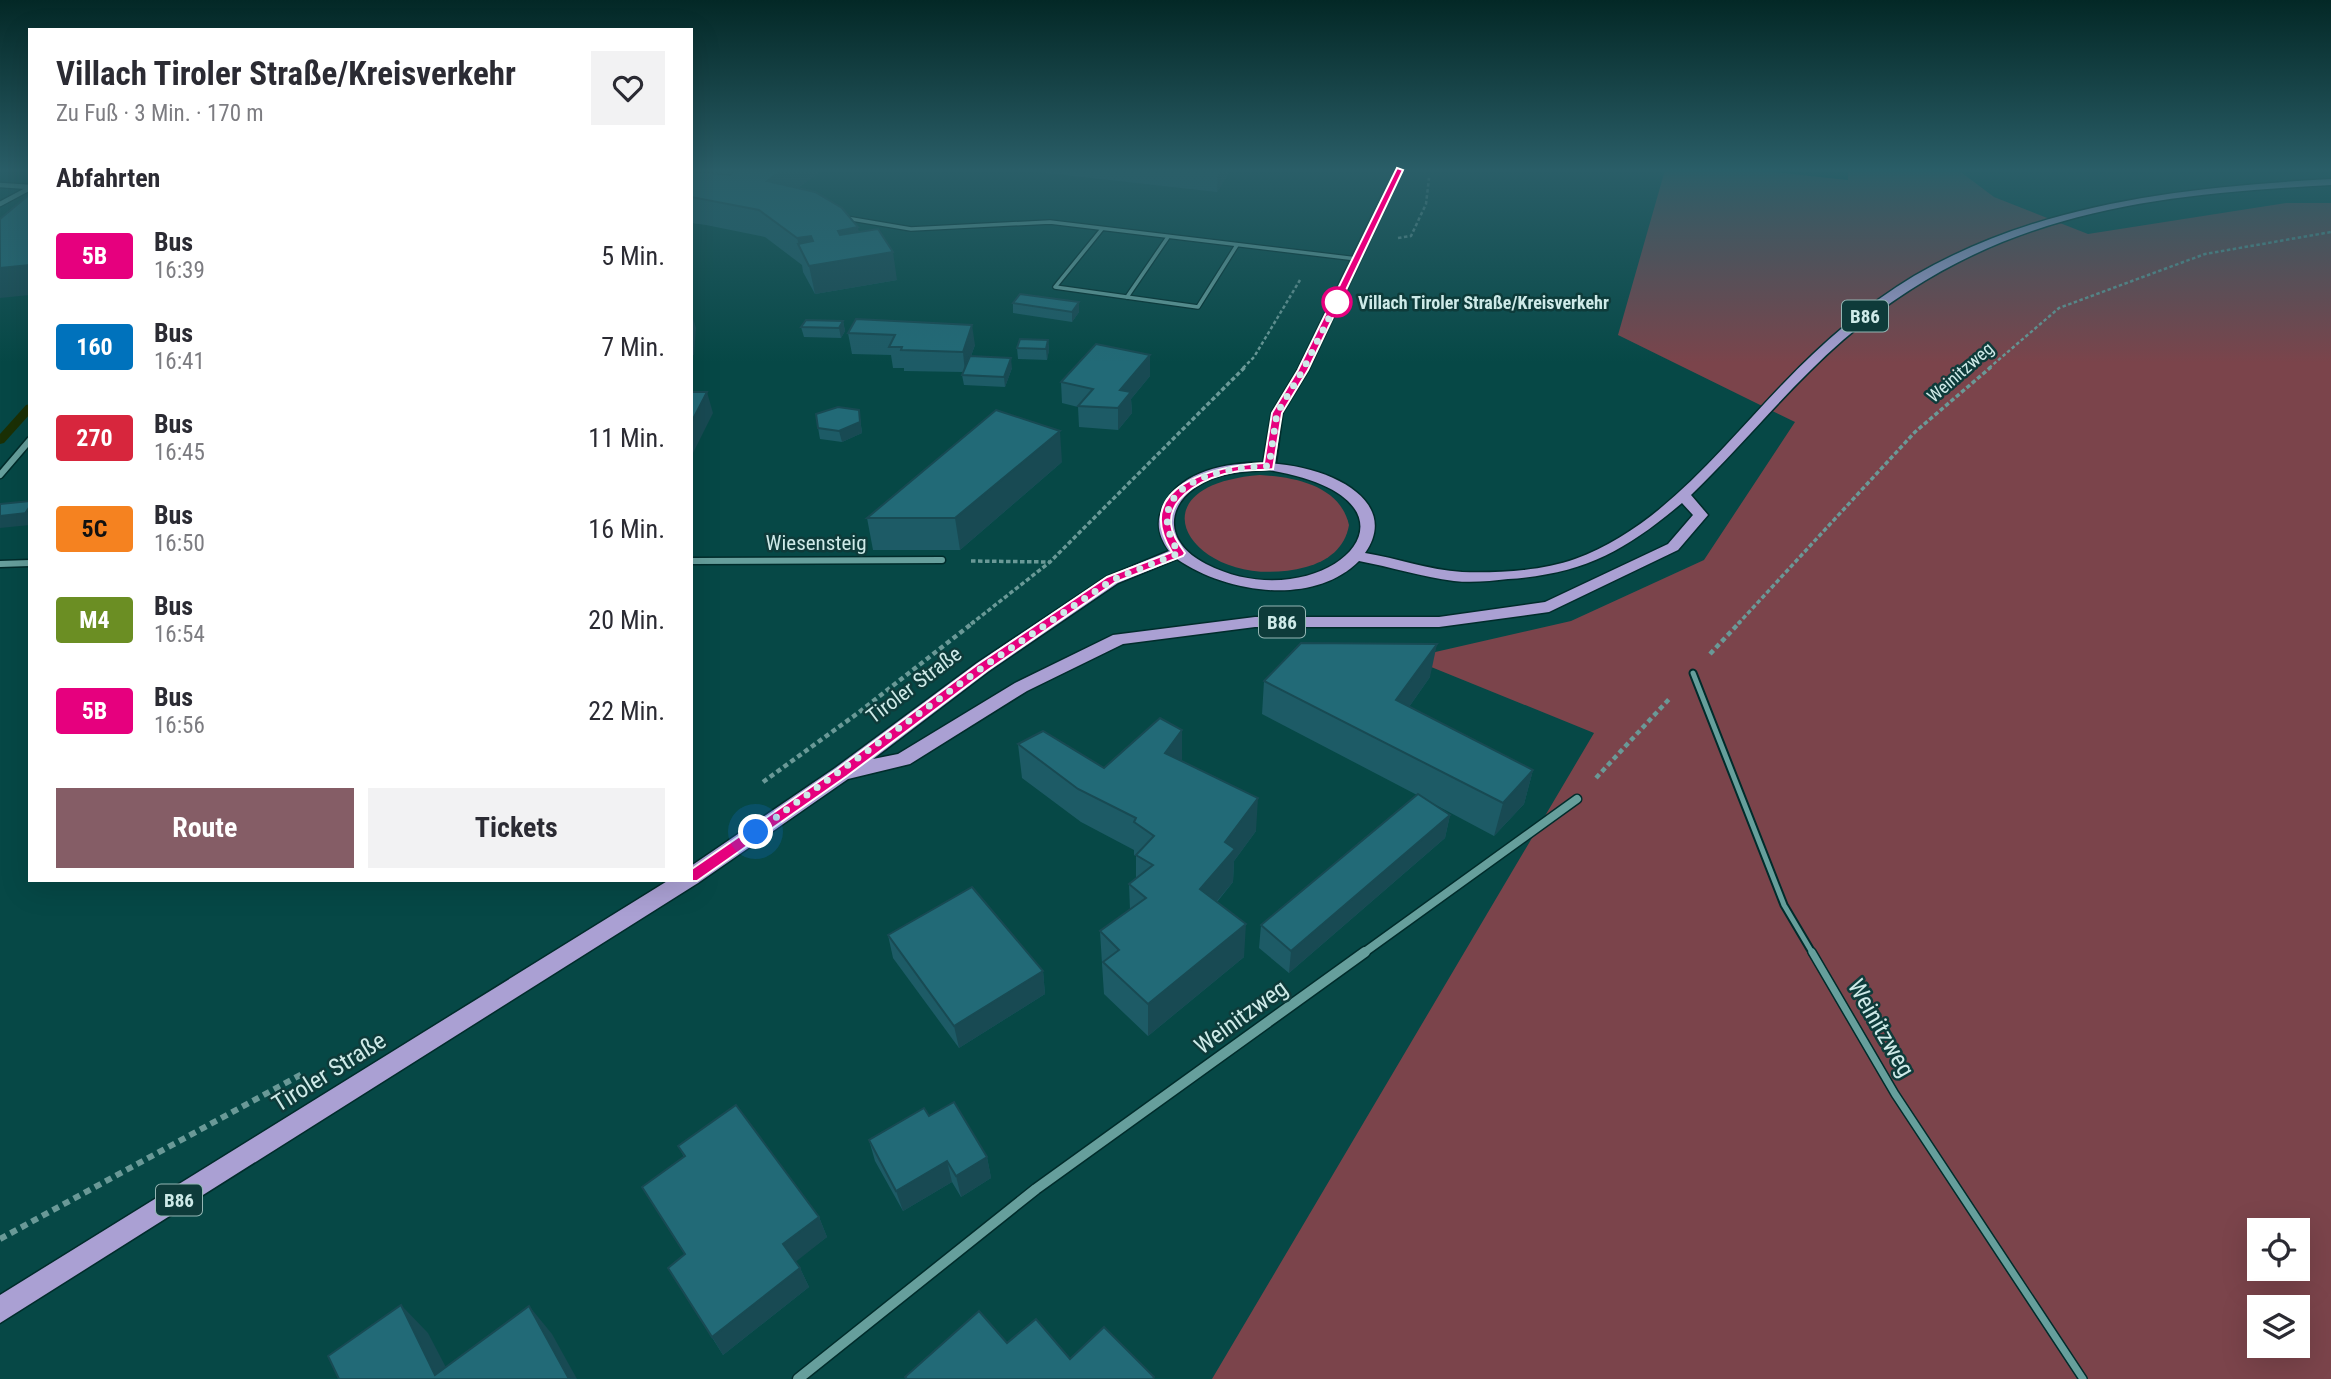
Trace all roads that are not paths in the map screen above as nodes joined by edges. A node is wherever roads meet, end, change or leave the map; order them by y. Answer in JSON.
{"nodes":[{"id":1,"x":1098,"y":234,"type":"edge"},
{"id":2,"x":1146,"y":234,"type":"edge"},
{"id":3,"x":1369,"y":234,"type":"edge"},
{"id":4,"x":2010,"y":234,"type":"edge"},
{"id":5,"x":1168,"y":237,"type":"junction"},
{"id":6,"x":1237,"y":246,"type":"junction"},
{"id":7,"x":1357,"y":259,"type":"junction"},
{"id":8,"x":1127,"y":297,"type":"junction"},
{"id":9,"x":28,"y":442,"type":"edge"},
{"id":10,"x":1269,"y":466,"type":"junction"},
{"id":11,"x":0,"y":475,"type":"edge"},
{"id":12,"x":1684,"y":496,"type":"junction"},
{"id":13,"x":1179,"y":553,"type":"junction"},
{"id":14,"x":1357,"y":556,"type":"junction"},
{"id":15,"x":942,"y":560,"type":"dead end"},
{"id":16,"x":693,"y":561,"type":"edge"},
{"id":17,"x":0,"y":564,"type":"edge"},
{"id":18,"x":28,"y":564,"type":"edge"},
{"id":19,"x":1693,"y":673,"type":"road end"},
{"id":20,"x":842,"y":773,"type":"junction"},
{"id":21,"x":1577,"y":799,"type":"road end"},
{"id":22,"x":693,"y":876,"type":"edge"},
{"id":23,"x":683,"y":882,"type":"edge"},
{"id":24,"x":0,"y":1310,"type":"edge"},
{"id":25,"x":798,"y":1379,"type":"edge"},
{"id":26,"x":2083,"y":1379,"type":"edge"}],
"edges":[{"from":1,"to":8,"type":"lane"},
{"from":2,"to":5,"type":"lane"},
{"from":3,"to":7,"type":"main road"},
{"from":4,"to":12,"type":"main road","number":"B86"},
{"from":5,"to":6,"type":"lane"},
{"from":5,"to":8,"type":"lane"},
{"from":6,"to":7,"type":"lane"},
{"from":6,"to":8,"type":"lane"},
{"from":7,"to":10,"type":"main road"},
{"from":9,"to":11,"type":"street"},
{"from":10,"to":13,"type":"main road"},
{"from":10,"to":14,"type":"main road"},
{"from":12,"to":14,"type":"main road","number":"B86"},
{"from":12,"to":20,"type":"main road","number":"B86"},
{"from":13,"to":14,"type":"main road"},
{"from":13,"to":20,"type":"main road","name":"Tiroler Straße","number":"B86"},
{"from":15,"to":16,"type":"street","name":"Wiesensteig"},
{"from":17,"to":18,"type":"street"},
{"from":19,"to":26,"type":"lane","name":"Weinitzweg"},
{"from":20,"to":22,"type":"main road","name":"Tiroler Straße","number":"B86"},
{"from":21,"to":25,"type":"street","name":"Weinitzweg"},
{"from":23,"to":24,"type":"main road","name":"Tiroler Straße","number":"B86"}]}
